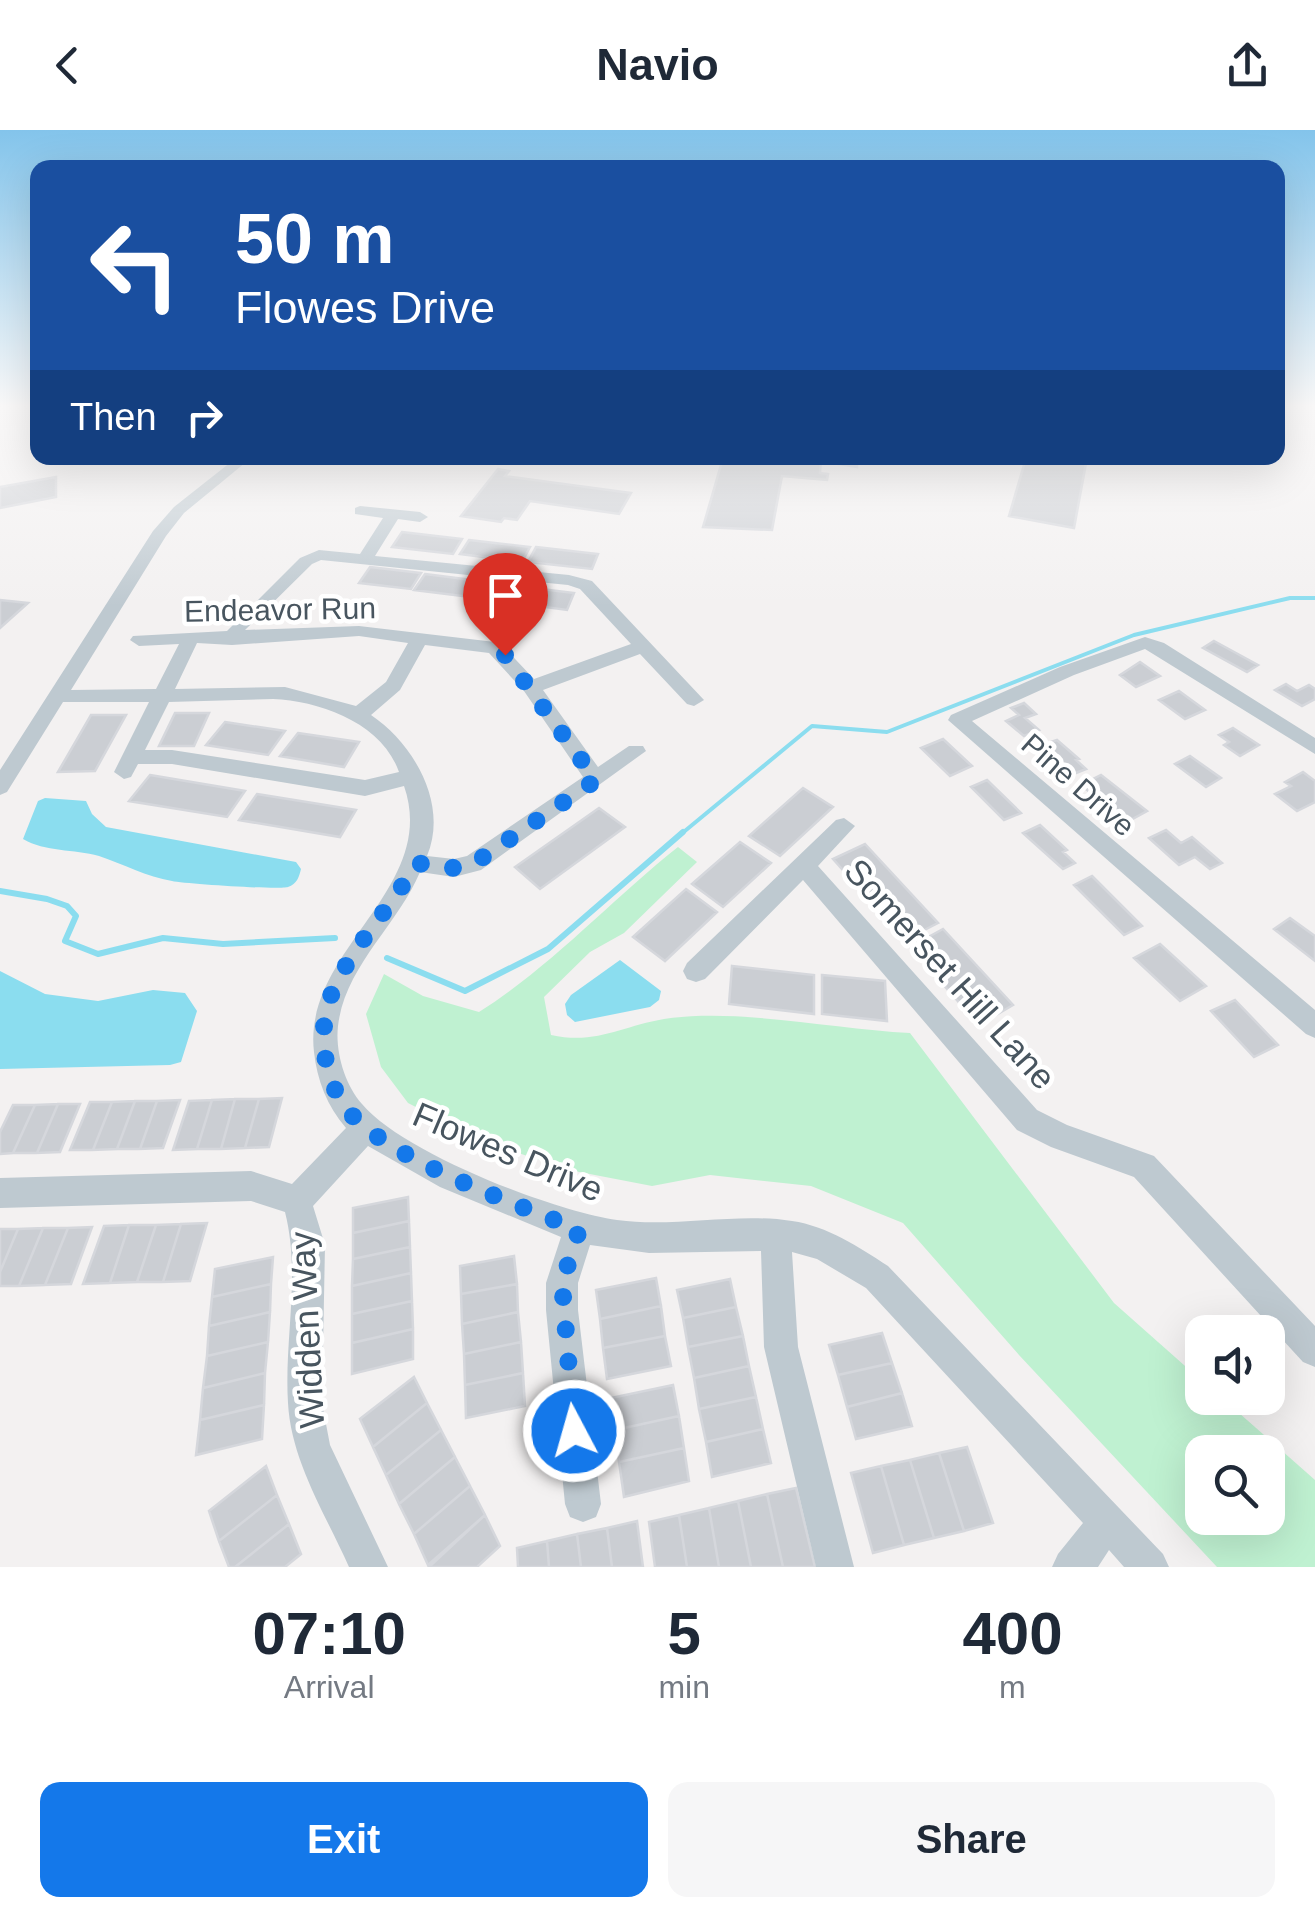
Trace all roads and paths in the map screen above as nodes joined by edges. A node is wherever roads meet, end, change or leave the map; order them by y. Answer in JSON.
{"nodes":[{"id":1,"x":227,"y":471,"type":"edge"},
{"id":2,"x":360,"y":510,"type":"dead end"},
{"id":3,"x":392,"y":514,"type":"junction"},
{"id":4,"x":420,"y":517,"type":"dead end"},
{"id":5,"x":366,"y":557,"type":"junction"},
{"id":6,"x":232,"y":638,"type":"junction"},
{"id":7,"x":190,"y":639,"type":"junction"},
{"id":8,"x":419,"y":639,"type":"junction"},
{"id":9,"x":139,"y":640,"type":"dead end"},
{"id":10,"x":644,"y":646,"type":"junction"},
{"id":11,"x":530,"y":687,"type":"junction"},
{"id":12,"x":59,"y":696,"type":"junction"},
{"id":13,"x":161,"y":696,"type":"junction"},
{"id":14,"x":694,"y":700,"type":"dead end"},
{"id":15,"x":358,"y":715,"type":"junction"},
{"id":16,"x":1315,"y":748,"type":"edge"},
{"id":17,"x":636,"y":751,"type":"dead end"},
{"id":18,"x":413,"y":775,"type":"junction"},
{"id":19,"x":596,"y":780,"type":"junction"},
{"id":20,"x":0,"y":788,"type":"edge"},
{"id":21,"x":844,"y":826,"type":"dead end"},
{"id":22,"x":416,"y":863,"type":"junction"},
{"id":23,"x":805,"y":867,"type":"junction"},
{"id":24,"x":696,"y":971,"type":"dead end"},
{"id":25,"x":1315,"y":1026,"type":"edge"},
{"id":26,"x":366,"y":1128,"type":"junction"},
{"id":27,"x":0,"y":1193,"type":"edge"},
{"id":28,"x":298,"y":1201,"type":"junction"},
{"id":29,"x":579,"y":1230,"type":"junction"},
{"id":30,"x":776,"y":1236,"type":"junction"},
{"id":31,"x":1315,"y":1350,"type":"edge"},
{"id":32,"x":583,"y":1504,"type":"dead end"},
{"id":33,"x":1104,"y":1520,"type":"junction"},
{"id":34,"x":370,"y":1567,"type":"edge"},
{"id":35,"x":836,"y":1567,"type":"edge"},
{"id":36,"x":1071,"y":1567,"type":"edge"},
{"id":37,"x":1150,"y":1567,"type":"edge"}],
"edges":[{"from":1,"to":12,"type":"street"},
{"from":2,"to":3,"type":"street"},
{"from":3,"to":4,"type":"street"},
{"from":3,"to":5,"type":"street"},
{"from":5,"to":6,"type":"street"},
{"from":5,"to":10,"type":"street"},
{"from":6,"to":7,"type":"street","name":"Endeavor Run"},
{"from":6,"to":8,"type":"street","name":"Endeavor Run"},
{"from":7,"to":9,"type":"street","name":"Endeavor Run"},
{"from":7,"to":13,"type":"street"},
{"from":8,"to":11,"type":"street","name":"Endeavor Run"},
{"from":8,"to":15,"type":"street"},
{"from":10,"to":11,"type":"street"},
{"from":10,"to":14,"type":"street"},
{"from":11,"to":19,"type":"street","name":"Endeavor Run"},
{"from":12,"to":13,"type":"street","name":"Flowes Drive"},
{"from":12,"to":20,"type":"street"},
{"from":13,"to":15,"type":"street","name":"Flowes Drive"},
{"from":13,"to":18,"type":"street"},
{"from":15,"to":18,"type":"street","name":"Flowes Drive"},
{"from":16,"to":25,"type":"street","name":"Pine Drive"},
{"from":17,"to":19,"type":"street"},
{"from":18,"to":22,"type":"street","name":"Flowes Drive"},
{"from":19,"to":22,"type":"street"},
{"from":21,"to":23,"type":"street","name":"Somerset Hill Lane"},
{"from":22,"to":26,"type":"street","name":"Flowes Drive"},
{"from":23,"to":24,"type":"street","name":"Somerset Hill Lane"},
{"from":23,"to":31,"type":"street","name":"Somerset Hill Lane"},
{"from":26,"to":28,"type":"street"},
{"from":26,"to":29,"type":"street","name":"Flowes Drive"},
{"from":27,"to":28,"type":"street","name":"Widden Way"},
{"from":28,"to":34,"type":"street","name":"Widden Way"},
{"from":29,"to":30,"type":"street","name":"Flowes Drive"},
{"from":29,"to":32,"type":"street"},
{"from":30,"to":33,"type":"street","name":"Flowes Drive"},
{"from":30,"to":35,"type":"street"},
{"from":33,"to":36,"type":"street"},
{"from":33,"to":37,"type":"street","name":"Flowes Drive"}]}
